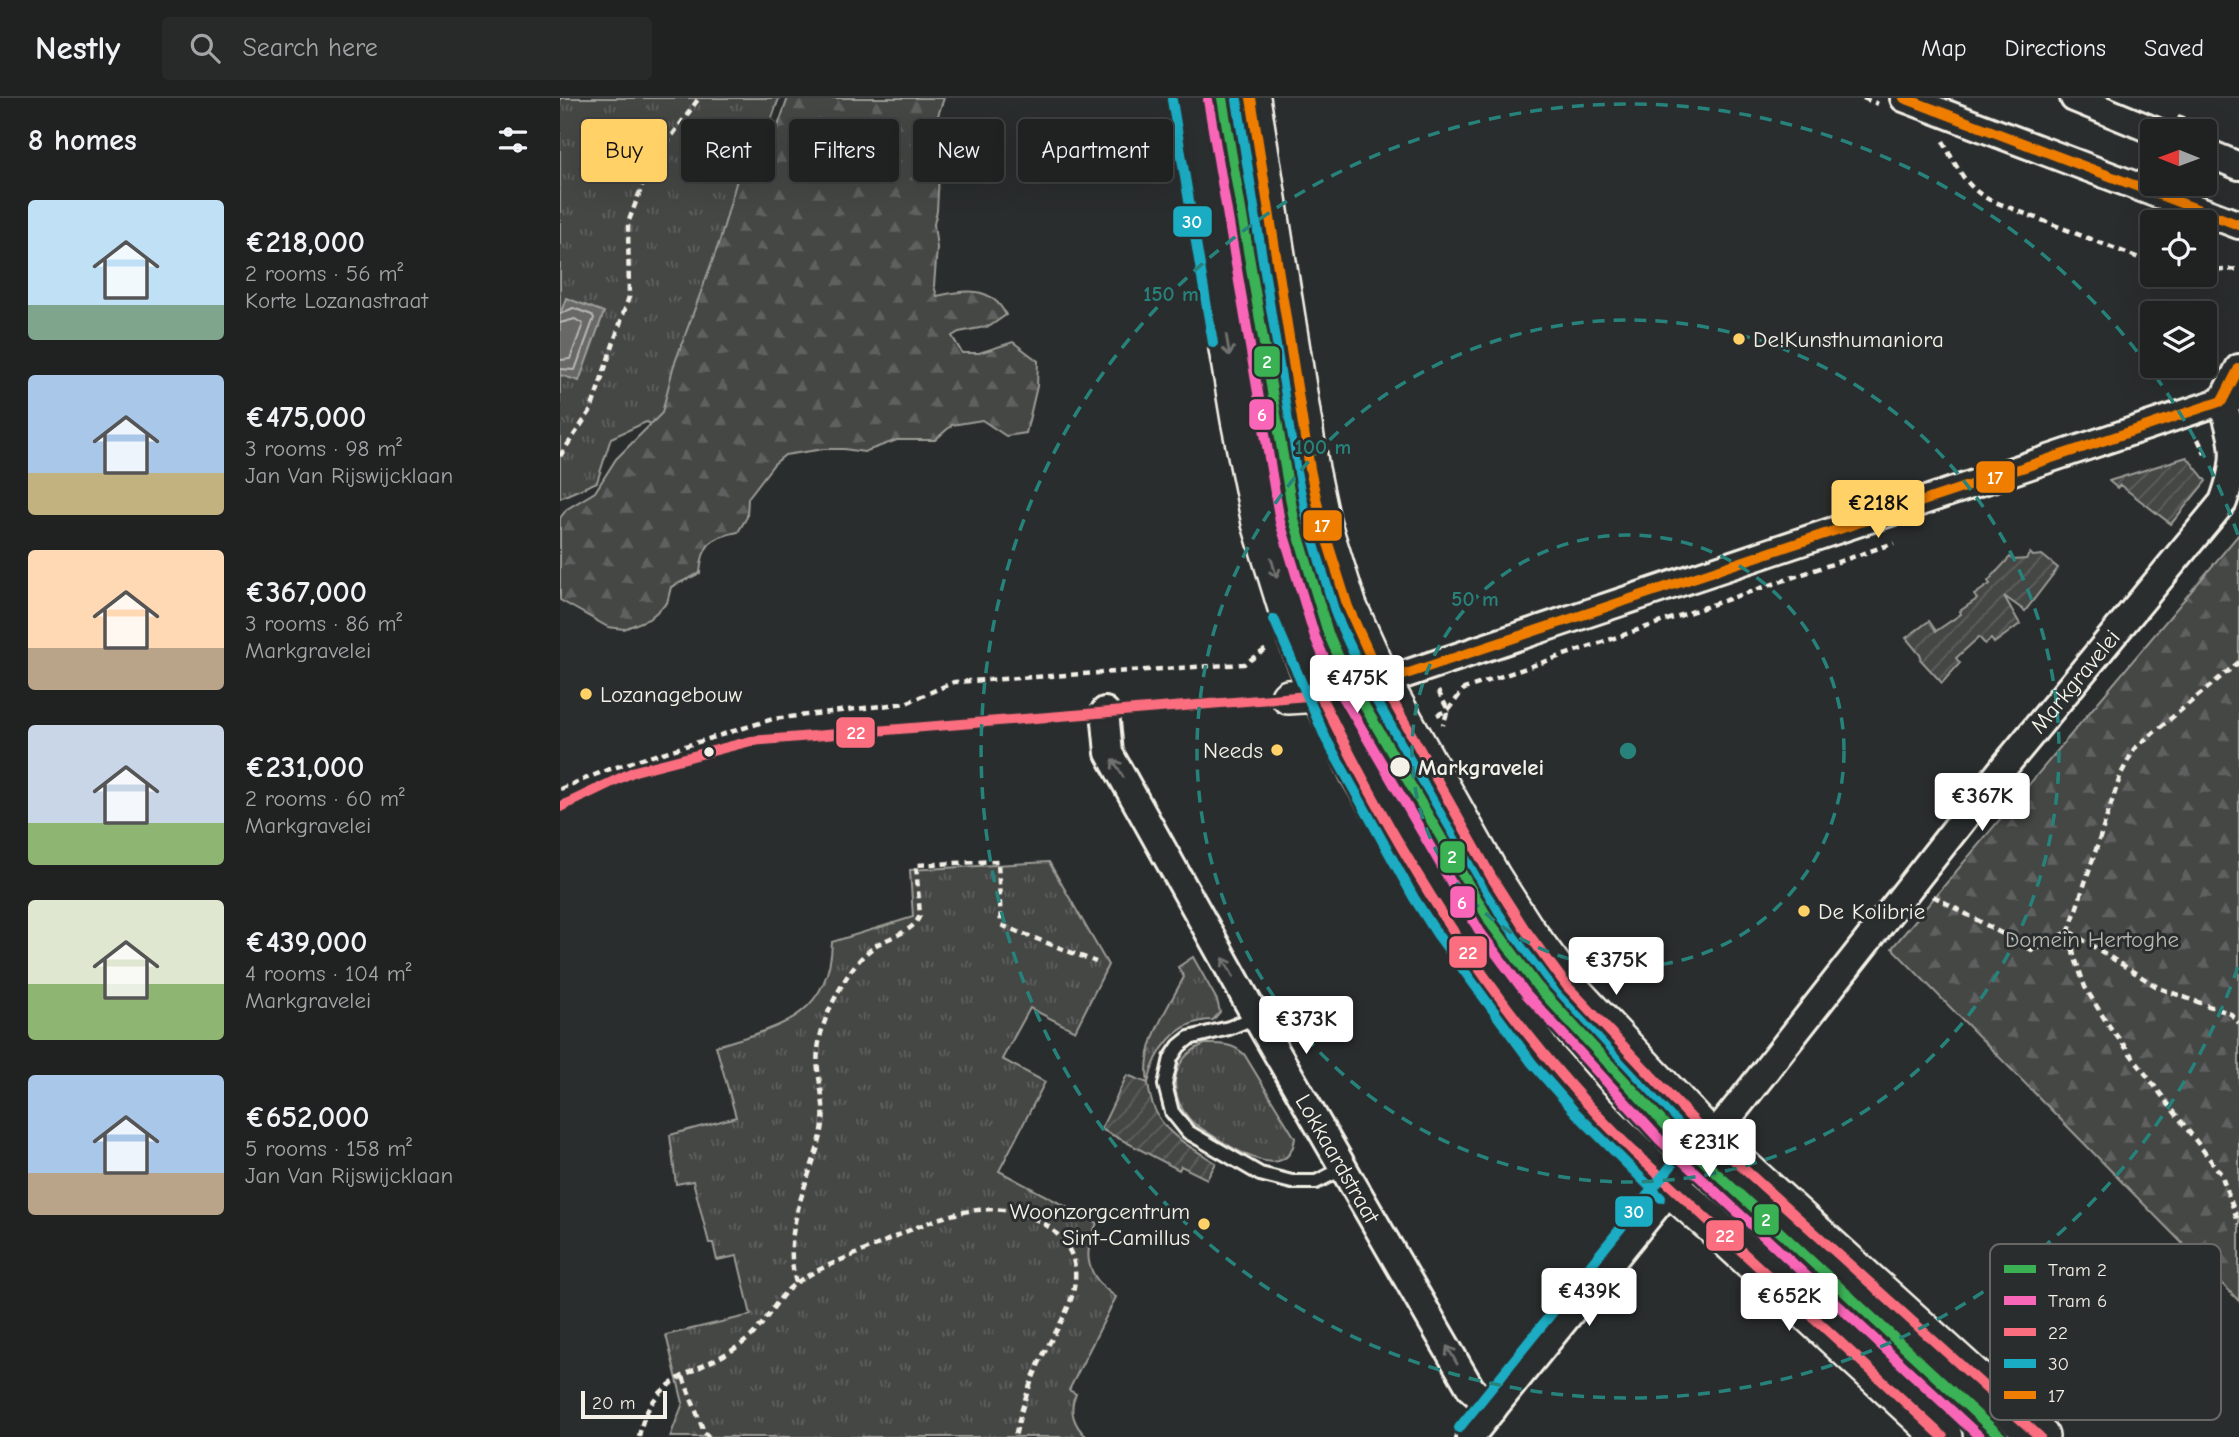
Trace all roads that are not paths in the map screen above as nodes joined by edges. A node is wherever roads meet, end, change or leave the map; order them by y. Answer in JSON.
{"nodes":[{"id":1,"x":1185,"y":98,"type":"edge"},
{"id":2,"x":1251,"y":98,"type":"edge"},
{"id":3,"x":2074,"y":98,"type":"edge"},
{"id":4,"x":1918,"y":101,"type":"edge"},
{"id":5,"x":2150,"y":119,"type":"edge"},
{"id":6,"x":2217,"y":157,"type":"edge"},
{"id":7,"x":2239,"y":166,"type":"edge"},
{"id":8,"x":2239,"y":225,"type":"edge"},
{"id":9,"x":2239,"y":368,"type":"edge"},
{"id":10,"x":2231,"y":398,"type":"edge"},
{"id":11,"x":1382,"y":682,"type":"junction"},
{"id":12,"x":1304,"y":696,"type":"junction"},
{"id":13,"x":1105,"y":711,"type":"dead end"},
{"id":14,"x":1256,"y":1017,"type":"junction"},
{"id":15,"x":1711,"y":1139,"type":"junction"},
{"id":16,"x":1344,"y":1168,"type":"junction"},
{"id":17,"x":1671,"y":1188,"type":"junction"},
{"id":18,"x":1990,"y":1392,"type":"edge"},
{"id":19,"x":1493,"y":1409,"type":"junction"},
{"id":20,"x":2021,"y":1420,"type":"edge"},
{"id":21,"x":1470,"y":1437,"type":"edge"},
{"id":22,"x":1943,"y":1437,"type":"edge"},
{"id":23,"x":2040,"y":1437,"type":"edge"}],
"edges":[{"from":1,"to":12,"type":"main road","one_way":true},
{"from":2,"to":11,"type":"main road"},
{"from":3,"to":5,"type":"street"},
{"from":4,"to":8,"type":"street"},
{"from":6,"to":7,"type":"street"},
{"from":9,"to":10,"type":"street"},
{"from":10,"to":11,"type":"street"},
{"from":10,"to":15,"type":"street","name":"Markgravelei"},
{"from":11,"to":12,"type":"street"},
{"from":11,"to":15,"type":"main road"},
{"from":12,"to":17,"type":"main road"},
{"from":14,"to":13,"type":"street","name":"Lokkaardstraat","one_way":true},
{"from":14,"to":16,"type":"street","name":"Lokkaardstraat"},
{"from":14,"to":16,"type":"lane"},
{"from":15,"to":17,"type":"street","name":"Markgravelei"},
{"from":15,"to":18,"type":"main road"},
{"from":19,"to":16,"type":"street","name":"Lokkaardstraat","one_way":true},
{"from":17,"to":19,"type":"street","name":"Markgravelei"},
{"from":17,"to":22,"type":"main road"},
{"from":19,"to":21,"type":"street","name":"Markgravelei"},
{"from":20,"to":23,"type":"main road"}]}
